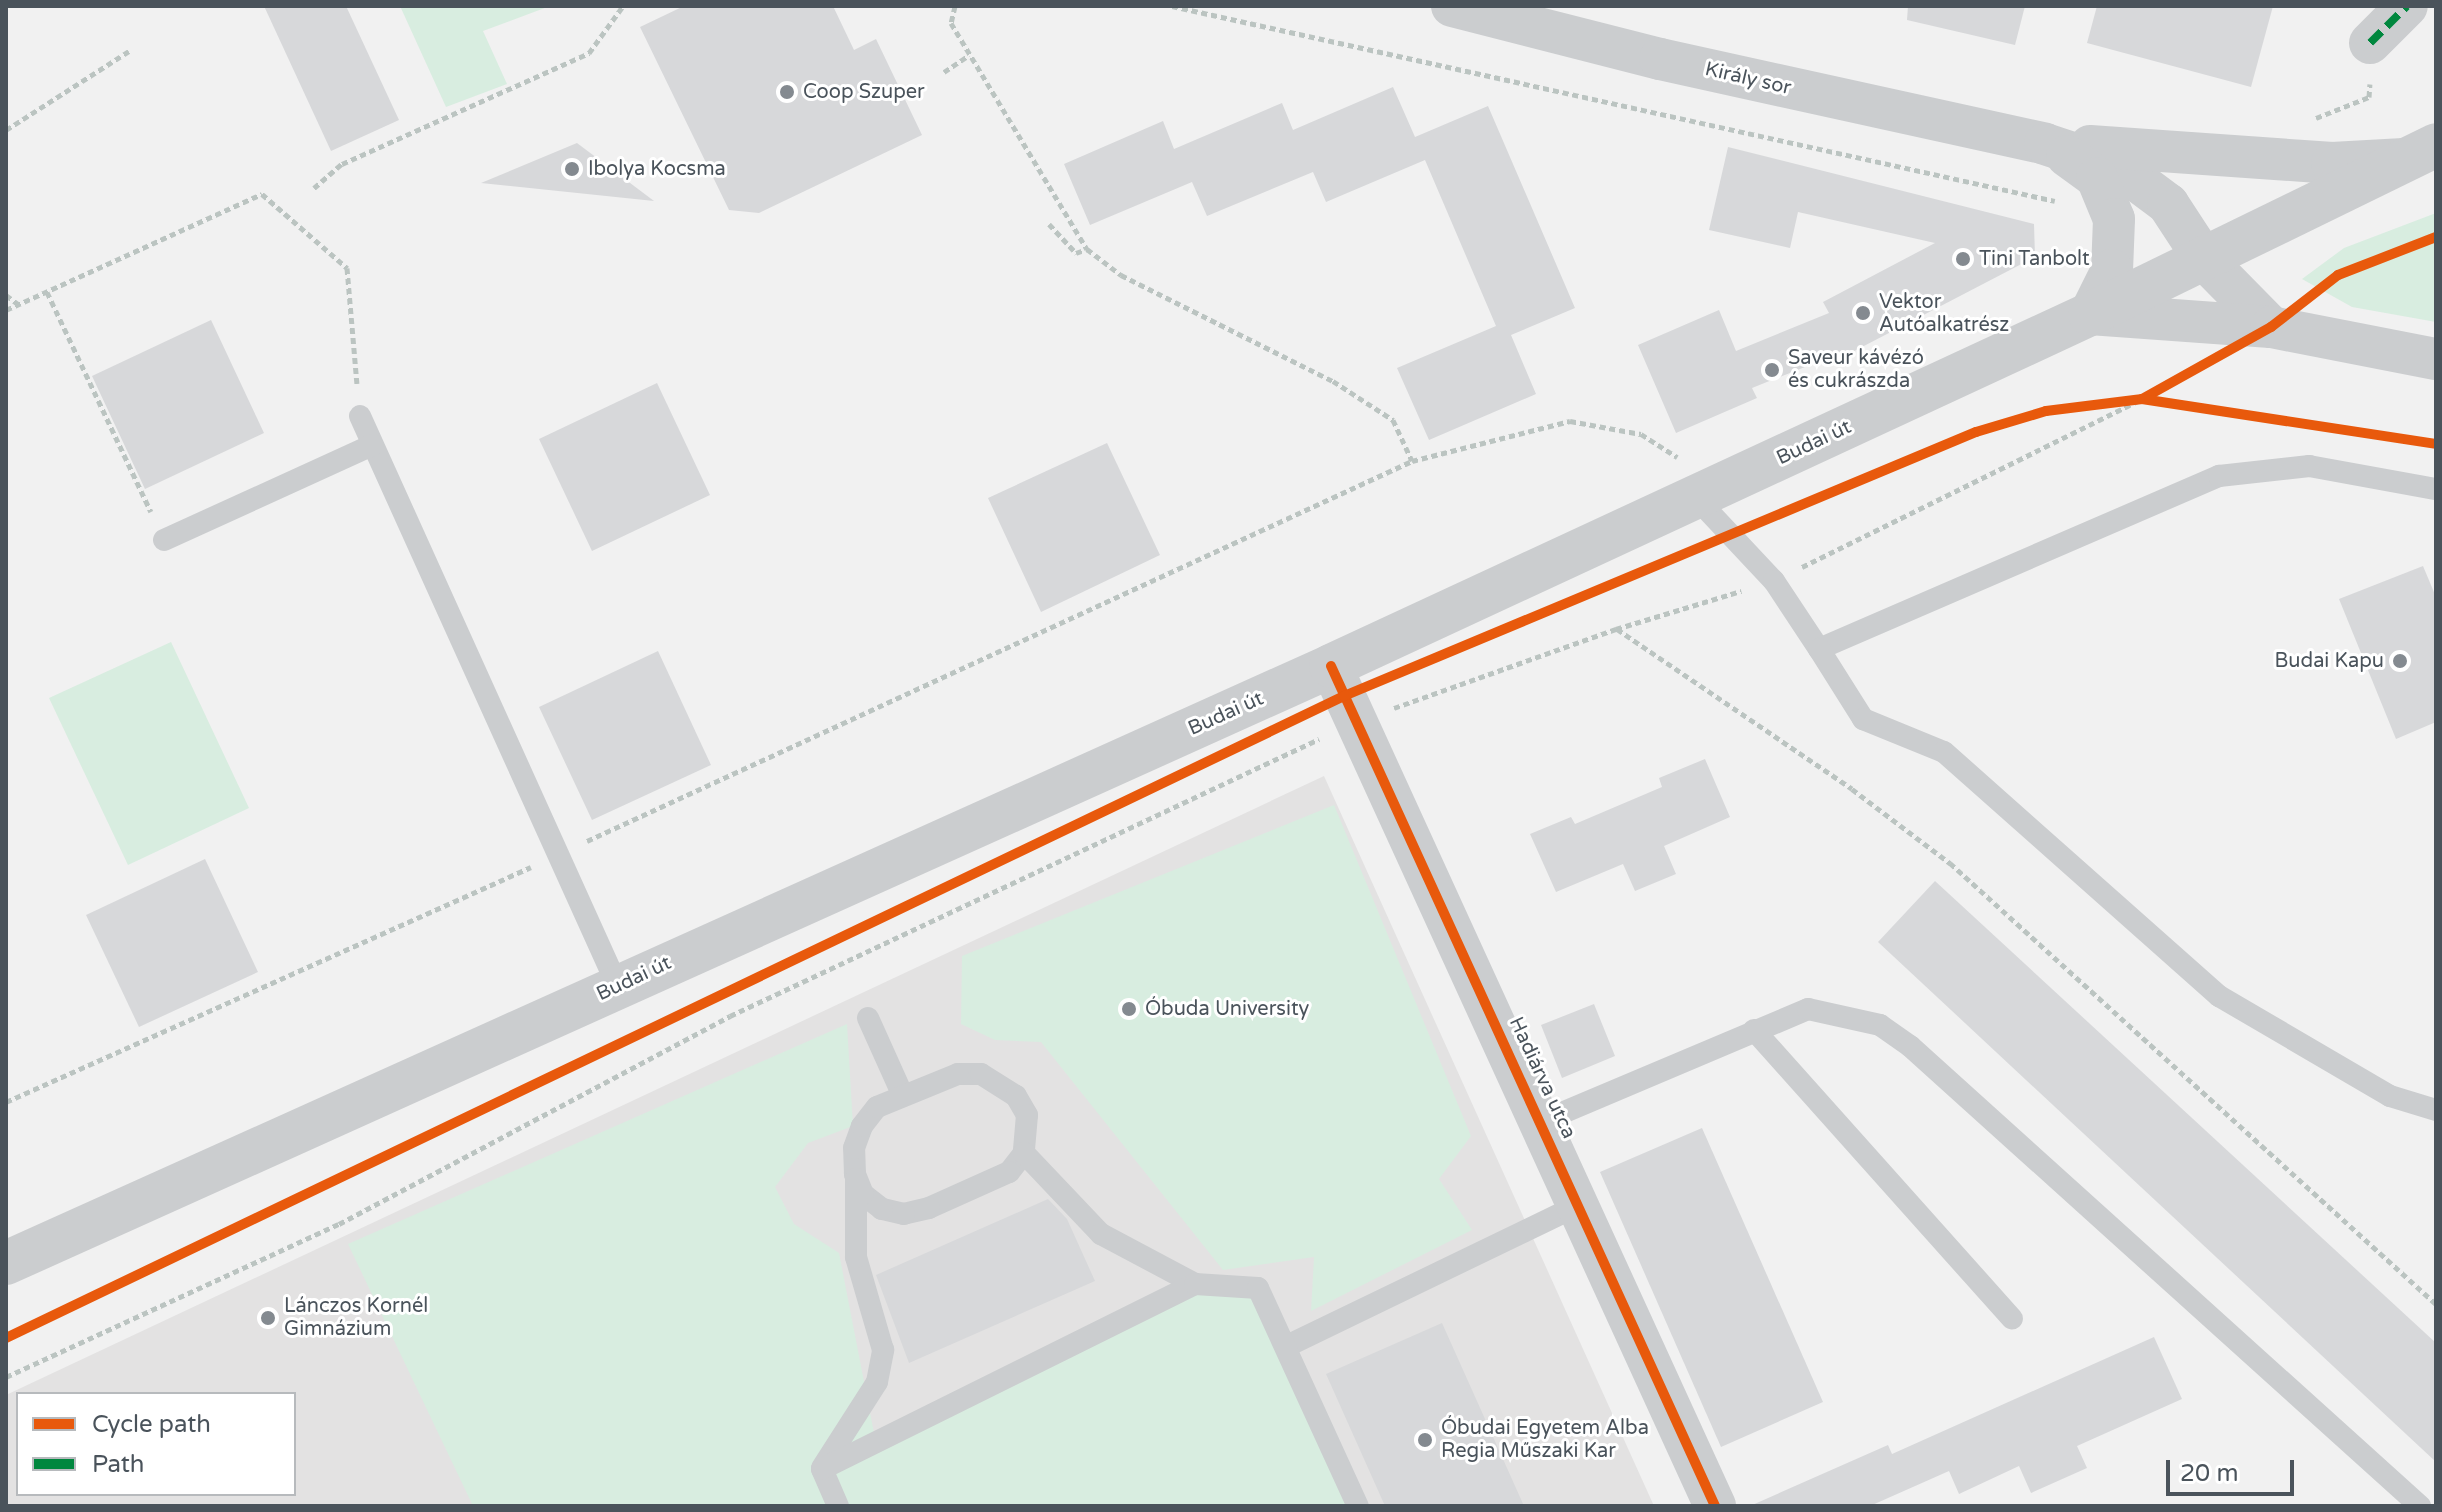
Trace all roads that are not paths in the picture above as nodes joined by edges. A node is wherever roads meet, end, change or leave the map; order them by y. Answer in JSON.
{"nodes":[{"id":1,"x":1452,"y":6,"type":"edge"},
{"id":2,"x":2407,"y":6,"type":"edge"},
{"id":3,"x":2370,"y":43,"type":"road end"},
{"id":4,"x":2045,"y":144,"type":"junction"},
{"id":5,"x":2420,"y":152,"type":"edge"},
{"id":6,"x":2204,"y":259,"type":"junction"},
{"id":7,"x":2090,"y":314,"type":"junction"},
{"id":8,"x":2271,"y":327,"type":"junction"},
{"id":9,"x":2436,"y":359,"type":"edge"},
{"id":10,"x":360,"y":416,"type":"road end"},
{"id":11,"x":372,"y":445,"type":"junction"},
{"id":12,"x":1691,"y":481,"type":"junction"},
{"id":13,"x":2436,"y":489,"type":"edge"},
{"id":14,"x":164,"y":540,"type":"road end"},
{"id":15,"x":1819,"y":649,"type":"junction"},
{"id":16,"x":1331,"y":666,"type":"junction"},
{"id":17,"x":618,"y":987,"type":"junction"},
{"id":18,"x":868,"y":1018,"type":"dead end"},
{"id":19,"x":1754,"y":1030,"type":"junction"},
{"id":20,"x":903,"y":1096,"type":"junction"},
{"id":21,"x":2436,"y":1110,"type":"edge"},
{"id":22,"x":1543,"y":1121,"type":"junction"},
{"id":23,"x":1024,"y":1153,"type":"junction"},
{"id":24,"x":855,"y":1174,"type":"junction"},
{"id":25,"x":1579,"y":1205,"type":"junction"},
{"id":26,"x":6,"y":1263,"type":"edge"},
{"id":27,"x":1195,"y":1284,"type":"junction"},
{"id":28,"x":2012,"y":1319,"type":"dead end"},
{"id":29,"x":1287,"y":1346,"type":"junction"},
{"id":30,"x":822,"y":1469,"type":"junction"},
{"id":31,"x":838,"y":1506,"type":"edge"},
{"id":32,"x":1358,"y":1506,"type":"edge"},
{"id":33,"x":1715,"y":1506,"type":"edge"},
{"id":34,"x":2420,"y":1506,"type":"edge"}],
"edges":[{"from":1,"to":4,"type":"street","name":"Király sor"},
{"from":2,"to":3,"type":"street"},
{"from":4,"to":5,"type":"street","name":"Király sor"},
{"from":4,"to":6,"type":"street","name":"Király sor"},
{"from":4,"to":7,"type":"street","name":"Király sor"},
{"from":5,"to":6,"type":"main road","name":"Budai út"},
{"from":6,"to":7,"type":"main road","name":"Budai út"},
{"from":6,"to":8,"type":"street","name":"Király sor"},
{"from":7,"to":8,"type":"street"},
{"from":7,"to":12,"type":"main road","name":"Budai út"},
{"from":8,"to":9,"type":"street"},
{"from":10,"to":11,"type":"lane"},
{"from":11,"to":14,"type":"lane"},
{"from":11,"to":17,"type":"lane"},
{"from":12,"to":15,"type":"lane"},
{"from":12,"to":16,"type":"main road","name":"Budai út"},
{"from":13,"to":15,"type":"lane"},
{"from":15,"to":21,"type":"lane"},
{"from":16,"to":17,"type":"main road","name":"Budai út"},
{"from":16,"to":22,"type":"street","name":"Hadiárva utca"},
{"from":17,"to":26,"type":"main road","name":"Budai út"},
{"from":18,"to":20,"type":"lane"},
{"from":19,"to":22,"type":"lane"},
{"from":19,"to":28,"type":"lane"},
{"from":19,"to":34,"type":"lane"},
{"from":20,"to":23,"type":"lane"},
{"from":20,"to":24,"type":"lane"},
{"from":22,"to":25,"type":"street","name":"Hadiárva utca"},
{"from":23,"to":24,"type":"lane"},
{"from":23,"to":27,"type":"lane"},
{"from":24,"to":30,"type":"lane"},
{"from":25,"to":29,"type":"lane"},
{"from":25,"to":33,"type":"street","name":"Hadiárva utca"},
{"from":27,"to":29,"type":"lane"},
{"from":27,"to":30,"type":"lane"},
{"from":29,"to":32,"type":"lane"},
{"from":30,"to":31,"type":"lane"}]}
